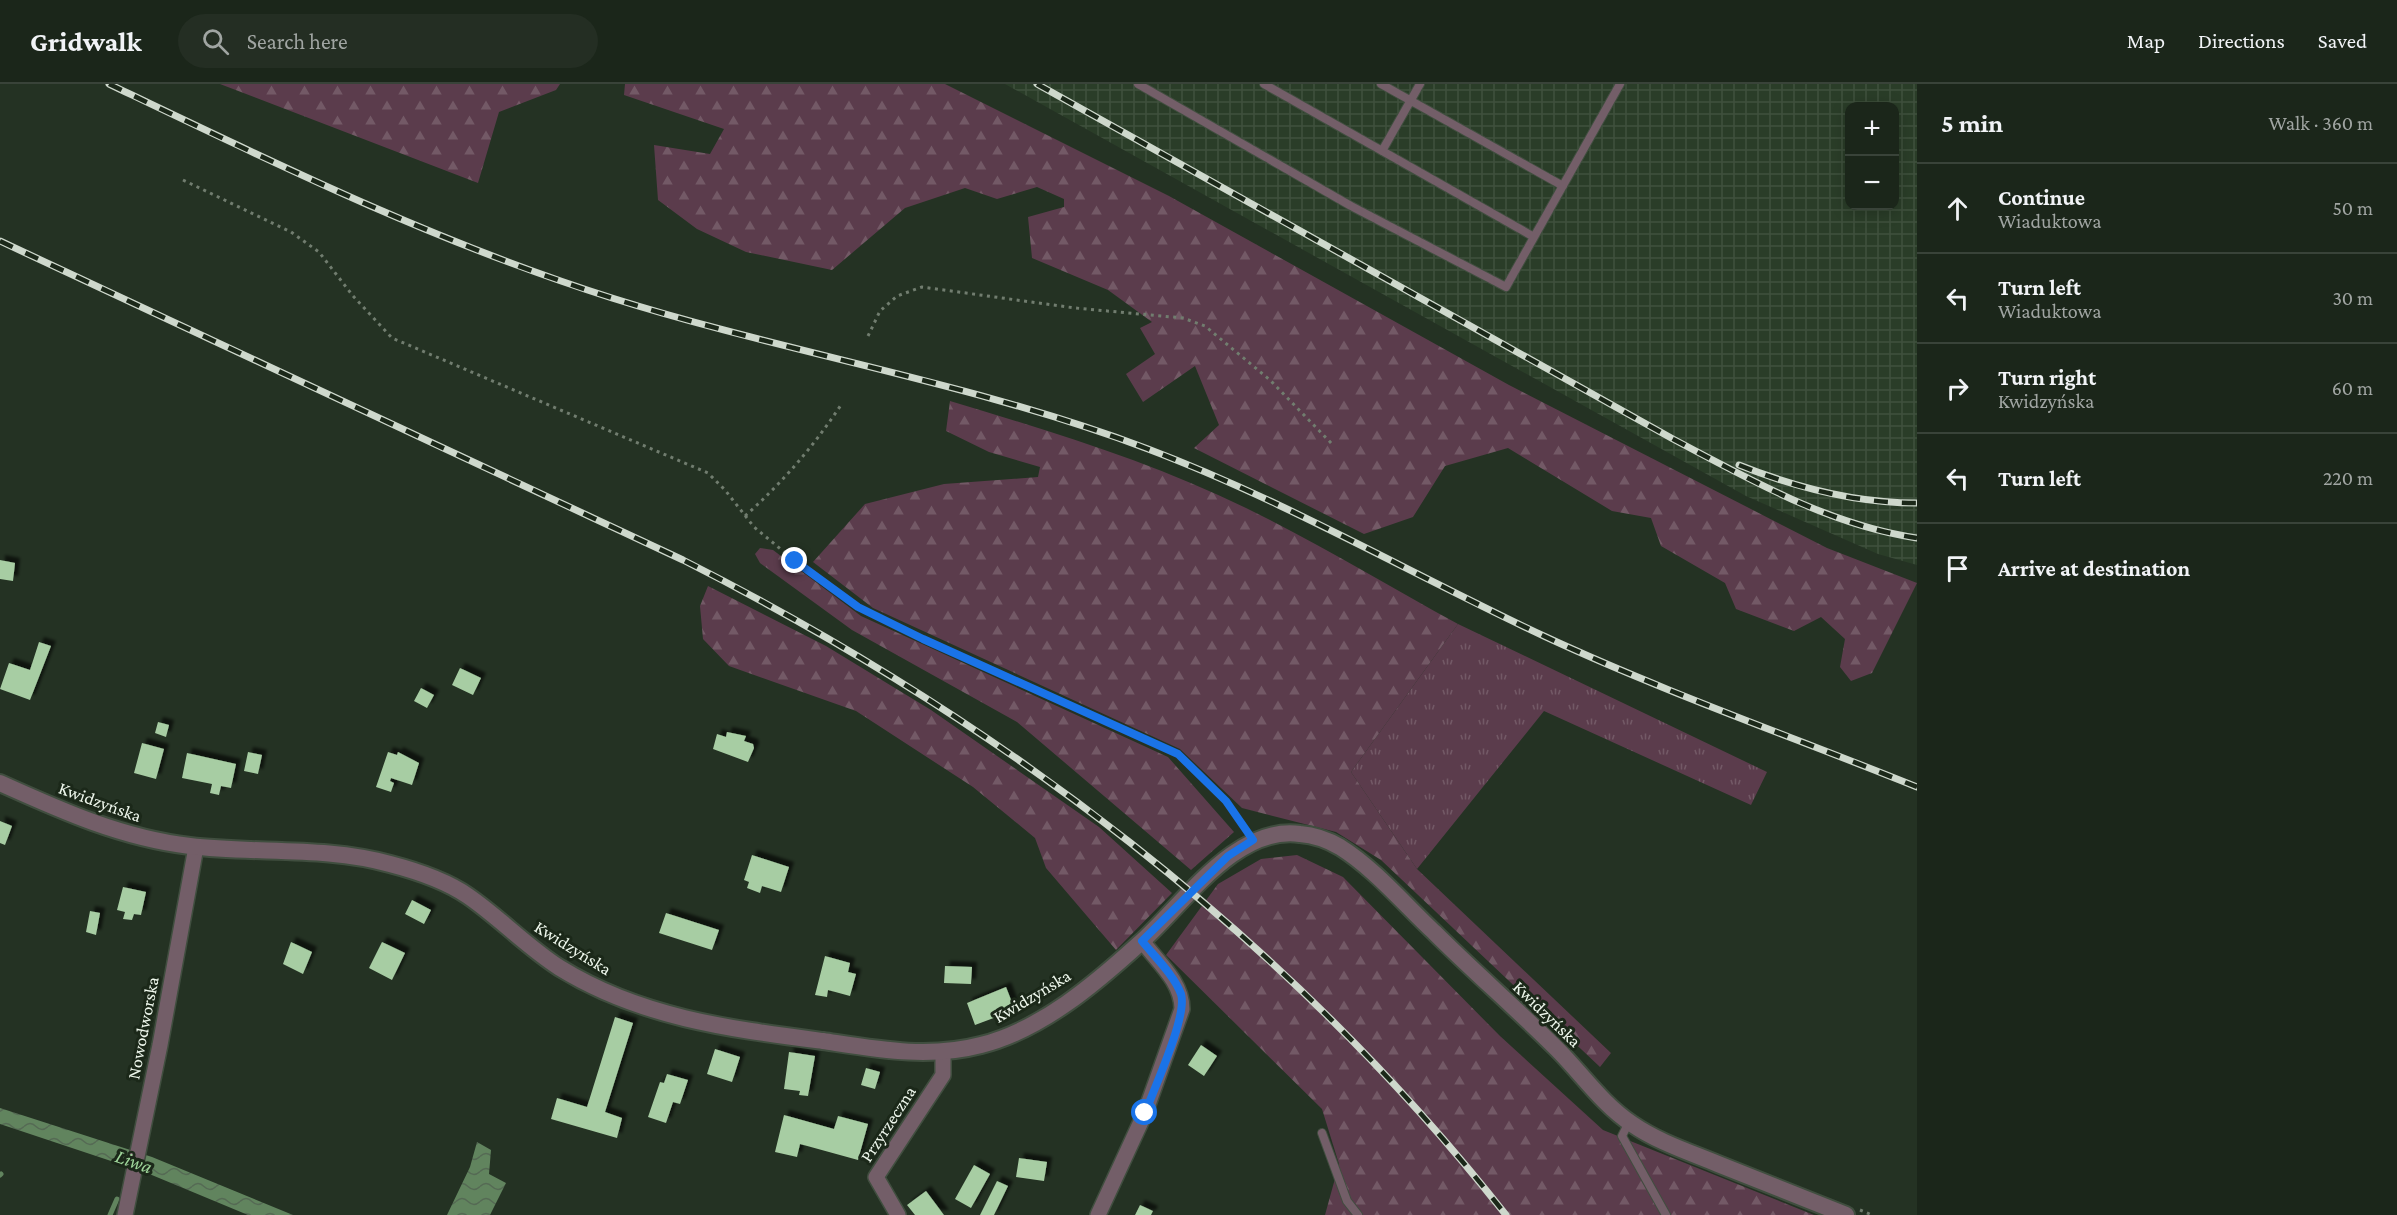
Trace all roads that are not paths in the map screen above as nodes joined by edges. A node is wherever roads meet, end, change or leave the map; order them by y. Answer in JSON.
{"nodes":[{"id":1,"x":1138,"y":84,"type":"edge"},
{"id":2,"x":1264,"y":84,"type":"edge"},
{"id":3,"x":1381,"y":84,"type":"edge"},
{"id":4,"x":1420,"y":84,"type":"edge"},
{"id":5,"x":1620,"y":84,"type":"edge"},
{"id":6,"x":1410,"y":100,"type":"junction"},
{"id":7,"x":1382,"y":151,"type":"junction"},
{"id":8,"x":1563,"y":186,"type":"junction"},
{"id":9,"x":1534,"y":237,"type":"junction"},
{"id":10,"x":0,"y":783,"type":"edge"},
{"id":11,"x":196,"y":847,"type":"junction"},
{"id":12,"x":1142,"y":941,"type":"junction"},
{"id":13,"x":943,"y":1052,"type":"junction"},
{"id":14,"x":1629,"y":1122,"type":"junction"},
{"id":15,"x":1322,"y":1133,"type":"dead end"},
{"id":16,"x":1848,"y":1210,"type":"edge"},
{"id":17,"x":125,"y":1215,"type":"edge"},
{"id":18,"x":898,"y":1215,"type":"edge"},
{"id":19,"x":1098,"y":1215,"type":"edge"},
{"id":20,"x":1358,"y":1215,"type":"edge"},
{"id":21,"x":1666,"y":1215,"type":"edge"}],
"edges":[{"from":1,"to":9,"type":"lane"},
{"from":2,"to":7,"type":"lane"},
{"from":3,"to":6,"type":"lane"},
{"from":4,"to":6,"type":"lane"},
{"from":5,"to":8,"type":"lane"},
{"from":6,"to":7,"type":"lane"},
{"from":6,"to":8,"type":"lane"},
{"from":7,"to":9,"type":"lane"},
{"from":8,"to":9,"type":"lane"},
{"from":10,"to":11,"type":"street","name":"Kwidzyńska"},
{"from":11,"to":13,"type":"street","name":"Kwidzyńska"},
{"from":11,"to":17,"type":"street","name":"Nowodworska"},
{"from":12,"to":13,"type":"street","name":"Kwidzyńska"},
{"from":12,"to":14,"type":"street","name":"Kwidzyńska"},
{"from":12,"to":19,"type":"street"},
{"from":13,"to":18,"type":"street","name":"Przyrzeczna"},
{"from":14,"to":16,"type":"street","name":"Kwidzyńska"},
{"from":14,"to":21,"type":"lane"},
{"from":15,"to":20,"type":"lane"}]}
